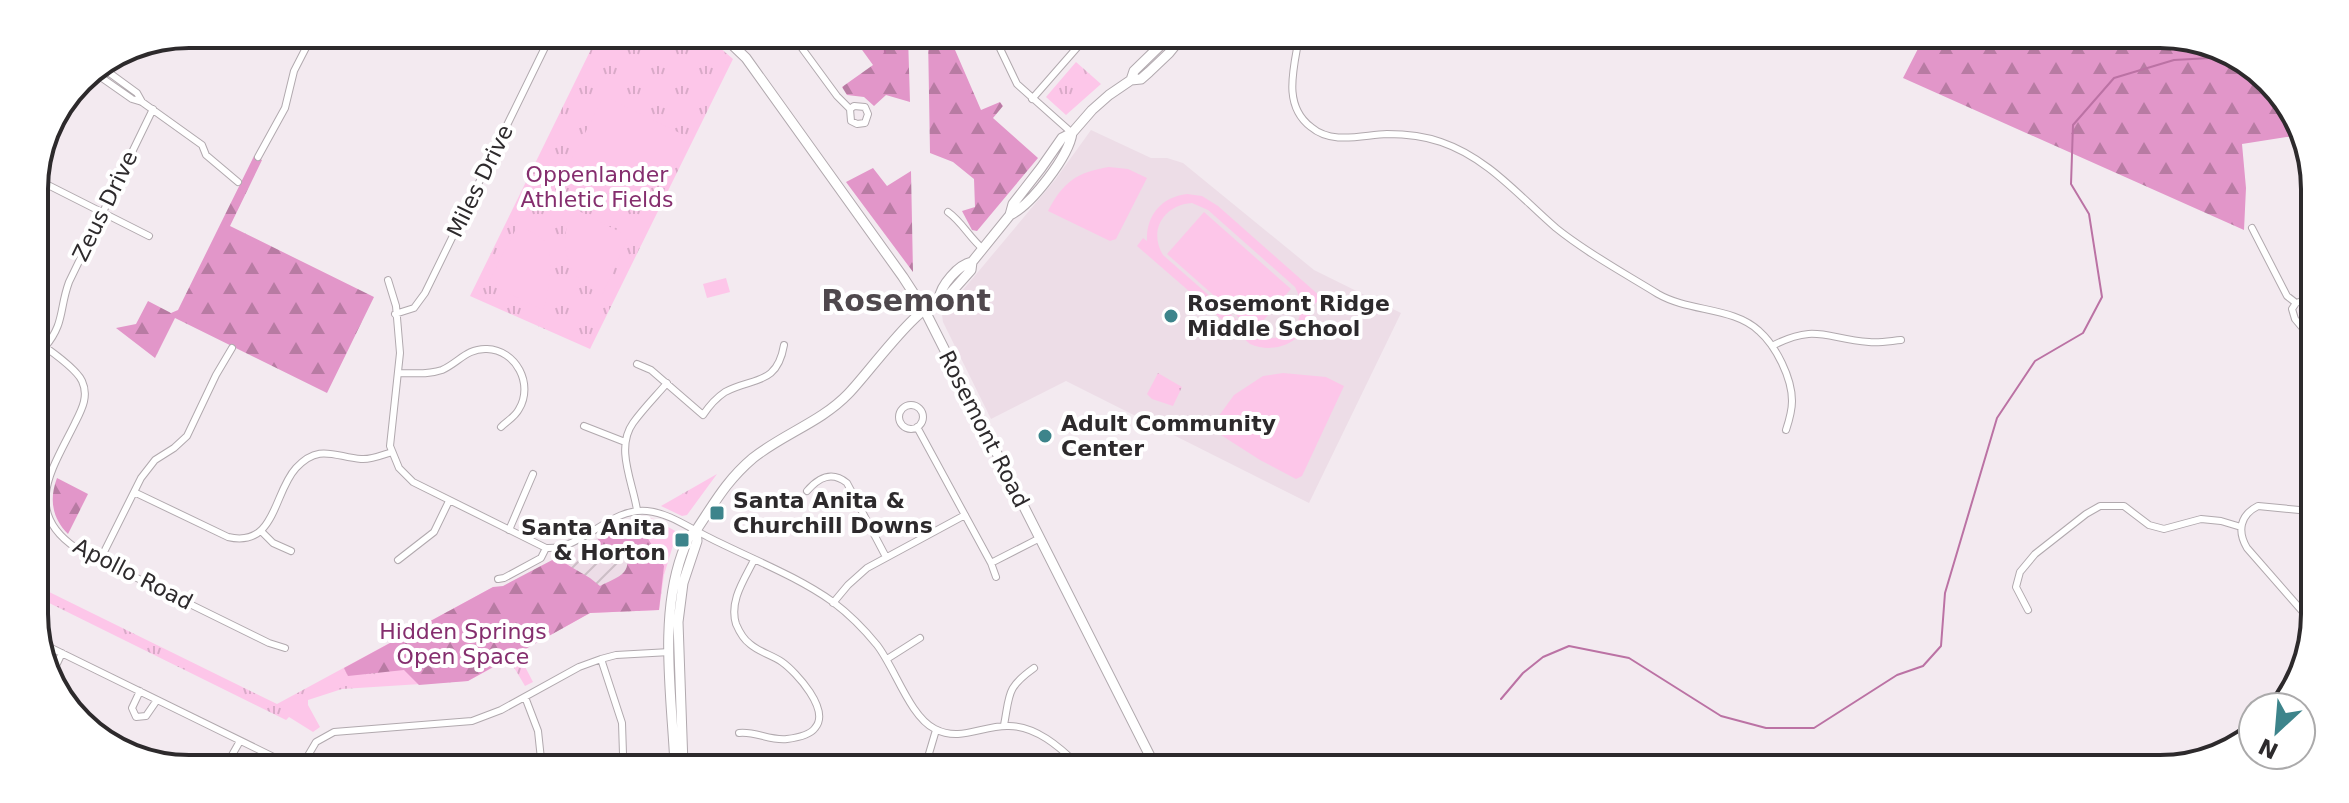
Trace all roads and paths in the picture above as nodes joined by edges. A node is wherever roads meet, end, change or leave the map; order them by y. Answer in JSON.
{"nodes":[{"id":1,"x":306,"y":48,"type":"edge"},
{"id":2,"x":545,"y":48,"type":"edge"},
{"id":3,"x":736,"y":48,"type":"edge"},
{"id":4,"x":802,"y":48,"type":"edge"},
{"id":5,"x":999,"y":48,"type":"edge"},
{"id":6,"x":1077,"y":48,"type":"edge"},
{"id":7,"x":1158,"y":48,"type":"edge"},
{"id":8,"x":1173,"y":48,"type":"edge"},
{"id":9,"x":1298,"y":48,"type":"edge"},
{"id":10,"x":110,"y":73,"type":"edge"},
{"id":11,"x":102,"y":78,"type":"edge"},
{"id":12,"x":1131,"y":80,"type":"junction"},
{"id":13,"x":1032,"y":99,"type":"junction"},
{"id":14,"x":142,"y":102,"type":"junction"},
{"id":15,"x":153,"y":109,"type":"junction"},
{"id":16,"x":850,"y":109,"type":"dead end"},
{"id":17,"x":1072,"y":133,"type":"junction"},
{"id":18,"x":258,"y":157,"type":"dead end"},
{"id":19,"x":238,"y":182,"type":"dead end"},
{"id":20,"x":48,"y":185,"type":"edge"},
{"id":21,"x":102,"y":212,"type":"junction"},
{"id":22,"x":948,"y":212,"type":"dead end"},
{"id":23,"x":2252,"y":228,"type":"dead end"},
{"id":24,"x":149,"y":236,"type":"dead end"},
{"id":25,"x":983,"y":249,"type":"junction"},
{"id":26,"x":388,"y":280,"type":"dead end"},
{"id":27,"x":2301,"y":301,"type":"edge"},
{"id":28,"x":2296,"y":303,"type":"junction"},
{"id":29,"x":925,"y":311,"type":"junction"},
{"id":30,"x":395,"y":314,"type":"junction"},
{"id":31,"x":2301,"y":326,"type":"edge"},
{"id":32,"x":1901,"y":340,"type":"dead end"},
{"id":33,"x":48,"y":343,"type":"edge"},
{"id":34,"x":784,"y":345,"type":"dead end"},
{"id":35,"x":1772,"y":346,"type":"junction"},
{"id":36,"x":232,"y":348,"type":"dead end"},
{"id":37,"x":48,"y":350,"type":"edge"},
{"id":38,"x":637,"y":364,"type":"dead end"},
{"id":39,"x":398,"y":373,"type":"junction"},
{"id":40,"x":667,"y":383,"type":"junction"},
{"id":41,"x":584,"y":426,"type":"dead end"},
{"id":42,"x":501,"y":427,"type":"dead end"},
{"id":43,"x":917,"y":427,"type":"dead end"},
{"id":44,"x":1786,"y":430,"type":"dead end"},
{"id":45,"x":625,"y":442,"type":"junction"},
{"id":46,"x":392,"y":452,"type":"junction"},
{"id":47,"x":533,"y":474,"type":"dead end"},
{"id":48,"x":48,"y":482,"type":"edge"},
{"id":49,"x":807,"y":491,"type":"dead end"},
{"id":50,"x":134,"y":492,"type":"junction"},
{"id":51,"x":449,"y":501,"type":"junction"},
{"id":52,"x":637,"y":510,"type":"junction"},
{"id":53,"x":2301,"y":510,"type":"edge"},
{"id":54,"x":965,"y":515,"type":"junction"},
{"id":55,"x":48,"y":519,"type":"edge"},
{"id":56,"x":2241,"y":527,"type":"junction"},
{"id":57,"x":509,"y":530,"type":"junction"},
{"id":58,"x":261,"y":531,"type":"junction"},
{"id":59,"x":696,"y":531,"type":"junction"},
{"id":60,"x":1040,"y":538,"type":"junction"},
{"id":61,"x":546,"y":548,"type":"junction"},
{"id":62,"x":291,"y":551,"type":"dead end"},
{"id":63,"x":886,"y":557,"type":"junction"},
{"id":64,"x":100,"y":560,"type":"junction"},
{"id":65,"x":398,"y":560,"type":"dead end"},
{"id":66,"x":754,"y":560,"type":"junction"},
{"id":67,"x":991,"y":563,"type":"junction"},
{"id":68,"x":996,"y":577,"type":"dead end"},
{"id":69,"x":498,"y":579,"type":"dead end"},
{"id":70,"x":833,"y":603,"type":"junction"},
{"id":71,"x":2028,"y":610,"type":"dead end"},
{"id":72,"x":2301,"y":610,"type":"edge"},
{"id":73,"x":920,"y":638,"type":"dead end"},
{"id":74,"x":285,"y":648,"type":"dead end"},
{"id":75,"x":53,"y":649,"type":"edge"},
{"id":76,"x":670,"y":652,"type":"junction"},
{"id":77,"x":62,"y":653,"type":"junction"},
{"id":78,"x":601,"y":659,"type":"junction"},
{"id":79,"x":887,"y":659,"type":"junction"},
{"id":80,"x":57,"y":663,"type":"edge"},
{"id":81,"x":1034,"y":668,"type":"dead end"},
{"id":82,"x":140,"y":691,"type":"junction"},
{"id":83,"x":525,"y":697,"type":"junction"},
{"id":84,"x":157,"y":700,"type":"junction"},
{"id":85,"x":1004,"y":725,"type":"junction"},
{"id":86,"x":936,"y":730,"type":"junction"},
{"id":87,"x":739,"y":733,"type":"dead end"},
{"id":88,"x":240,"y":741,"type":"junction"},
{"id":89,"x":623,"y":754,"type":"dead end"},
{"id":90,"x":232,"y":755,"type":"edge"},
{"id":91,"x":269,"y":755,"type":"edge"},
{"id":92,"x":308,"y":755,"type":"edge"},
{"id":93,"x":541,"y":755,"type":"edge"},
{"id":94,"x":675,"y":755,"type":"edge"},
{"id":95,"x":683,"y":755,"type":"edge"},
{"id":96,"x":929,"y":755,"type":"edge"},
{"id":97,"x":1066,"y":755,"type":"edge"},
{"id":98,"x":1149,"y":755,"type":"edge"}],
"edges":[{"from":1,"to":18,"type":"street"},
{"from":2,"to":30,"type":"street","name":"Miles Drive"},
{"from":3,"to":29,"type":"main road","name":"Rosemont Road"},
{"from":4,"to":16,"type":"street"},
{"from":5,"to":13,"type":"street"},
{"from":6,"to":13,"type":"street"},
{"from":7,"to":12,"type":"main road"},
{"from":8,"to":12,"type":"main road"},
{"from":9,"to":35,"type":"street"},
{"from":10,"to":14,"type":"street"},
{"from":11,"to":14,"type":"street"},
{"from":12,"to":17,"type":"main road"},
{"from":13,"to":17,"type":"street"},
{"from":14,"to":15,"type":"street"},
{"from":15,"to":19,"type":"street"},
{"from":15,"to":21,"type":"street","name":"Zeus Drive"},
{"from":17,"to":25,"type":"main road"},
{"from":20,"to":21,"type":"street"},
{"from":21,"to":24,"type":"street"},
{"from":21,"to":33,"type":"street","name":"Zeus Drive"},
{"from":22,"to":25,"type":"street"},
{"from":23,"to":28,"type":"street"},
{"from":25,"to":29,"type":"main road"},
{"from":26,"to":30,"type":"street"},
{"from":27,"to":28,"type":"street"},
{"from":28,"to":31,"type":"street"},
{"from":29,"to":59,"type":"main road"},
{"from":29,"to":60,"type":"main road","name":"Rosemont Road"},
{"from":30,"to":39,"type":"street"},
{"from":32,"to":35,"type":"street"},
{"from":34,"to":40,"type":"street"},
{"from":35,"to":44,"type":"street"},
{"from":36,"to":50,"type":"street"},
{"from":37,"to":48,"type":"street","name":"Apollo Road"},
{"from":38,"to":40,"type":"street"},
{"from":39,"to":42,"type":"street"},
{"from":39,"to":46,"type":"street"},
{"from":40,"to":45,"type":"street"},
{"from":41,"to":45,"type":"street"},
{"from":43,"to":54,"type":"street"},
{"from":45,"to":52,"type":"street"},
{"from":46,"to":51,"type":"street"},
{"from":46,"to":58,"type":"street"},
{"from":47,"to":57,"type":"street"},
{"from":49,"to":63,"type":"street"},
{"from":50,"to":58,"type":"street"},
{"from":50,"to":64,"type":"street"},
{"from":51,"to":57,"type":"street"},
{"from":51,"to":65,"type":"street"},
{"from":52,"to":59,"type":"street"},
{"from":52,"to":61,"type":"street"},
{"from":53,"to":56,"type":"street"},
{"from":54,"to":63,"type":"street"},
{"from":54,"to":67,"type":"street"},
{"from":55,"to":64,"type":"street","name":"Apollo Road"},
{"from":56,"to":71,"type":"street"},
{"from":56,"to":72,"type":"street"},
{"from":57,"to":61,"type":"street"},
{"from":58,"to":62,"type":"street"},
{"from":59,"to":66,"type":"street"},
{"from":59,"to":76,"type":"main road"},
{"from":59,"to":95,"type":"main road"},
{"from":60,"to":67,"type":"street"},
{"from":60,"to":98,"type":"main road","name":"Rosemont Road"},
{"from":61,"to":69,"type":"street"},
{"from":63,"to":70,"type":"street"},
{"from":64,"to":74,"type":"street","name":"Apollo Road"},
{"from":66,"to":70,"type":"street"},
{"from":66,"to":87,"type":"street"},
{"from":67,"to":68,"type":"street"},
{"from":70,"to":79,"type":"street"},
{"from":73,"to":79,"type":"street"},
{"from":75,"to":77,"type":"street"},
{"from":76,"to":78,"type":"street"},
{"from":76,"to":94,"type":"main road"},
{"from":77,"to":80,"type":"street"},
{"from":77,"to":82,"type":"street"},
{"from":78,"to":83,"type":"street"},
{"from":78,"to":89,"type":"street"},
{"from":79,"to":86,"type":"street"},
{"from":81,"to":85,"type":"street"},
{"from":82,"to":84,"type":"street"},
{"from":82,"to":84,"type":"street"},
{"from":83,"to":92,"type":"street"},
{"from":83,"to":93,"type":"street"},
{"from":84,"to":88,"type":"street"},
{"from":85,"to":86,"type":"street"},
{"from":85,"to":97,"type":"street"},
{"from":86,"to":96,"type":"street"},
{"from":88,"to":90,"type":"street"},
{"from":88,"to":91,"type":"street"}]}
